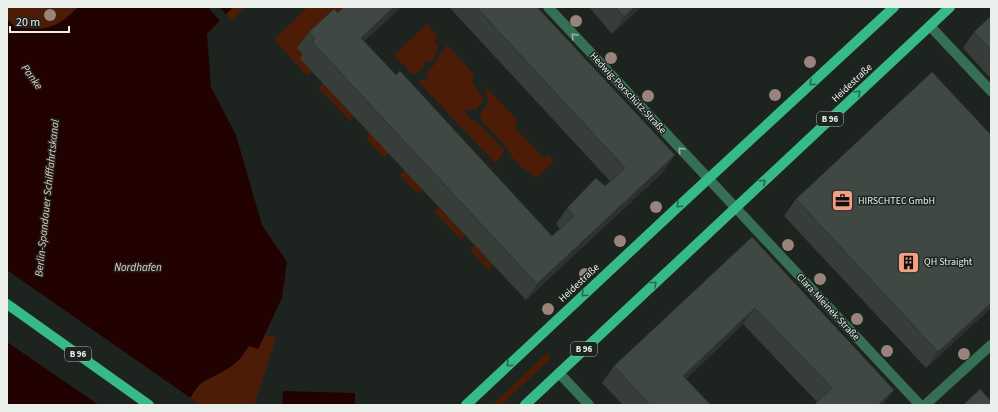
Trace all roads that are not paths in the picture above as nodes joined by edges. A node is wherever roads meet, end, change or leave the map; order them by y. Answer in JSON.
{"nodes":[{"id":1,"x":548,"y":7,"type":"edge"},
{"id":2,"x":950,"y":7,"type":"edge"},
{"id":3,"x":888,"y":9,"type":"edge"},
{"id":4,"x":930,"y":26,"type":"junction"},
{"id":5,"x":991,"y":91,"type":"edge"},
{"id":6,"x":708,"y":179,"type":"junction"},
{"id":7,"x":735,"y":208,"type":"junction"},
{"id":8,"x":7,"y":304,"type":"edge"},
{"id":9,"x":991,"y":345,"type":"edge"},
{"id":10,"x":559,"y":373,"type":"junction"},
{"id":11,"x":149,"y":405,"type":"edge"},
{"id":12,"x":466,"y":405,"type":"edge"},
{"id":13,"x":525,"y":405,"type":"edge"},
{"id":14,"x":590,"y":405,"type":"edge"},
{"id":15,"x":920,"y":405,"type":"edge"},
{"id":16,"x":925,"y":405,"type":"edge"}],
"edges":[{"from":6,"to":1,"type":"street","name":"Hedwig-Porschütz-Straße","one_way":true},
{"from":2,"to":4,"type":"main road","name":"Heidestraße","number":"B 96"},
{"from":3,"to":6,"type":"main road","name":"Heidestraße","one_way":true},
{"from":4,"to":5,"type":"street"},
{"from":7,"to":4,"type":"main road","name":"Heidestraße","number":"B 96","one_way":true},
{"from":6,"to":7,"type":"street"},
{"from":6,"to":12,"type":"main road","name":"Heidestraße","one_way":true},
{"from":10,"to":7,"type":"main road","name":"Heidestraße","number":"B 96","one_way":true},
{"from":7,"to":15,"type":"street","name":"Clara-Mleinek-Straße"},
{"from":8,"to":11,"type":"main road","number":"B 96"},
{"from":9,"to":16,"type":"street"},
{"from":10,"to":13,"type":"main road","name":"Heidestraße","number":"B 96"},
{"from":10,"to":14,"type":"street"}]}
